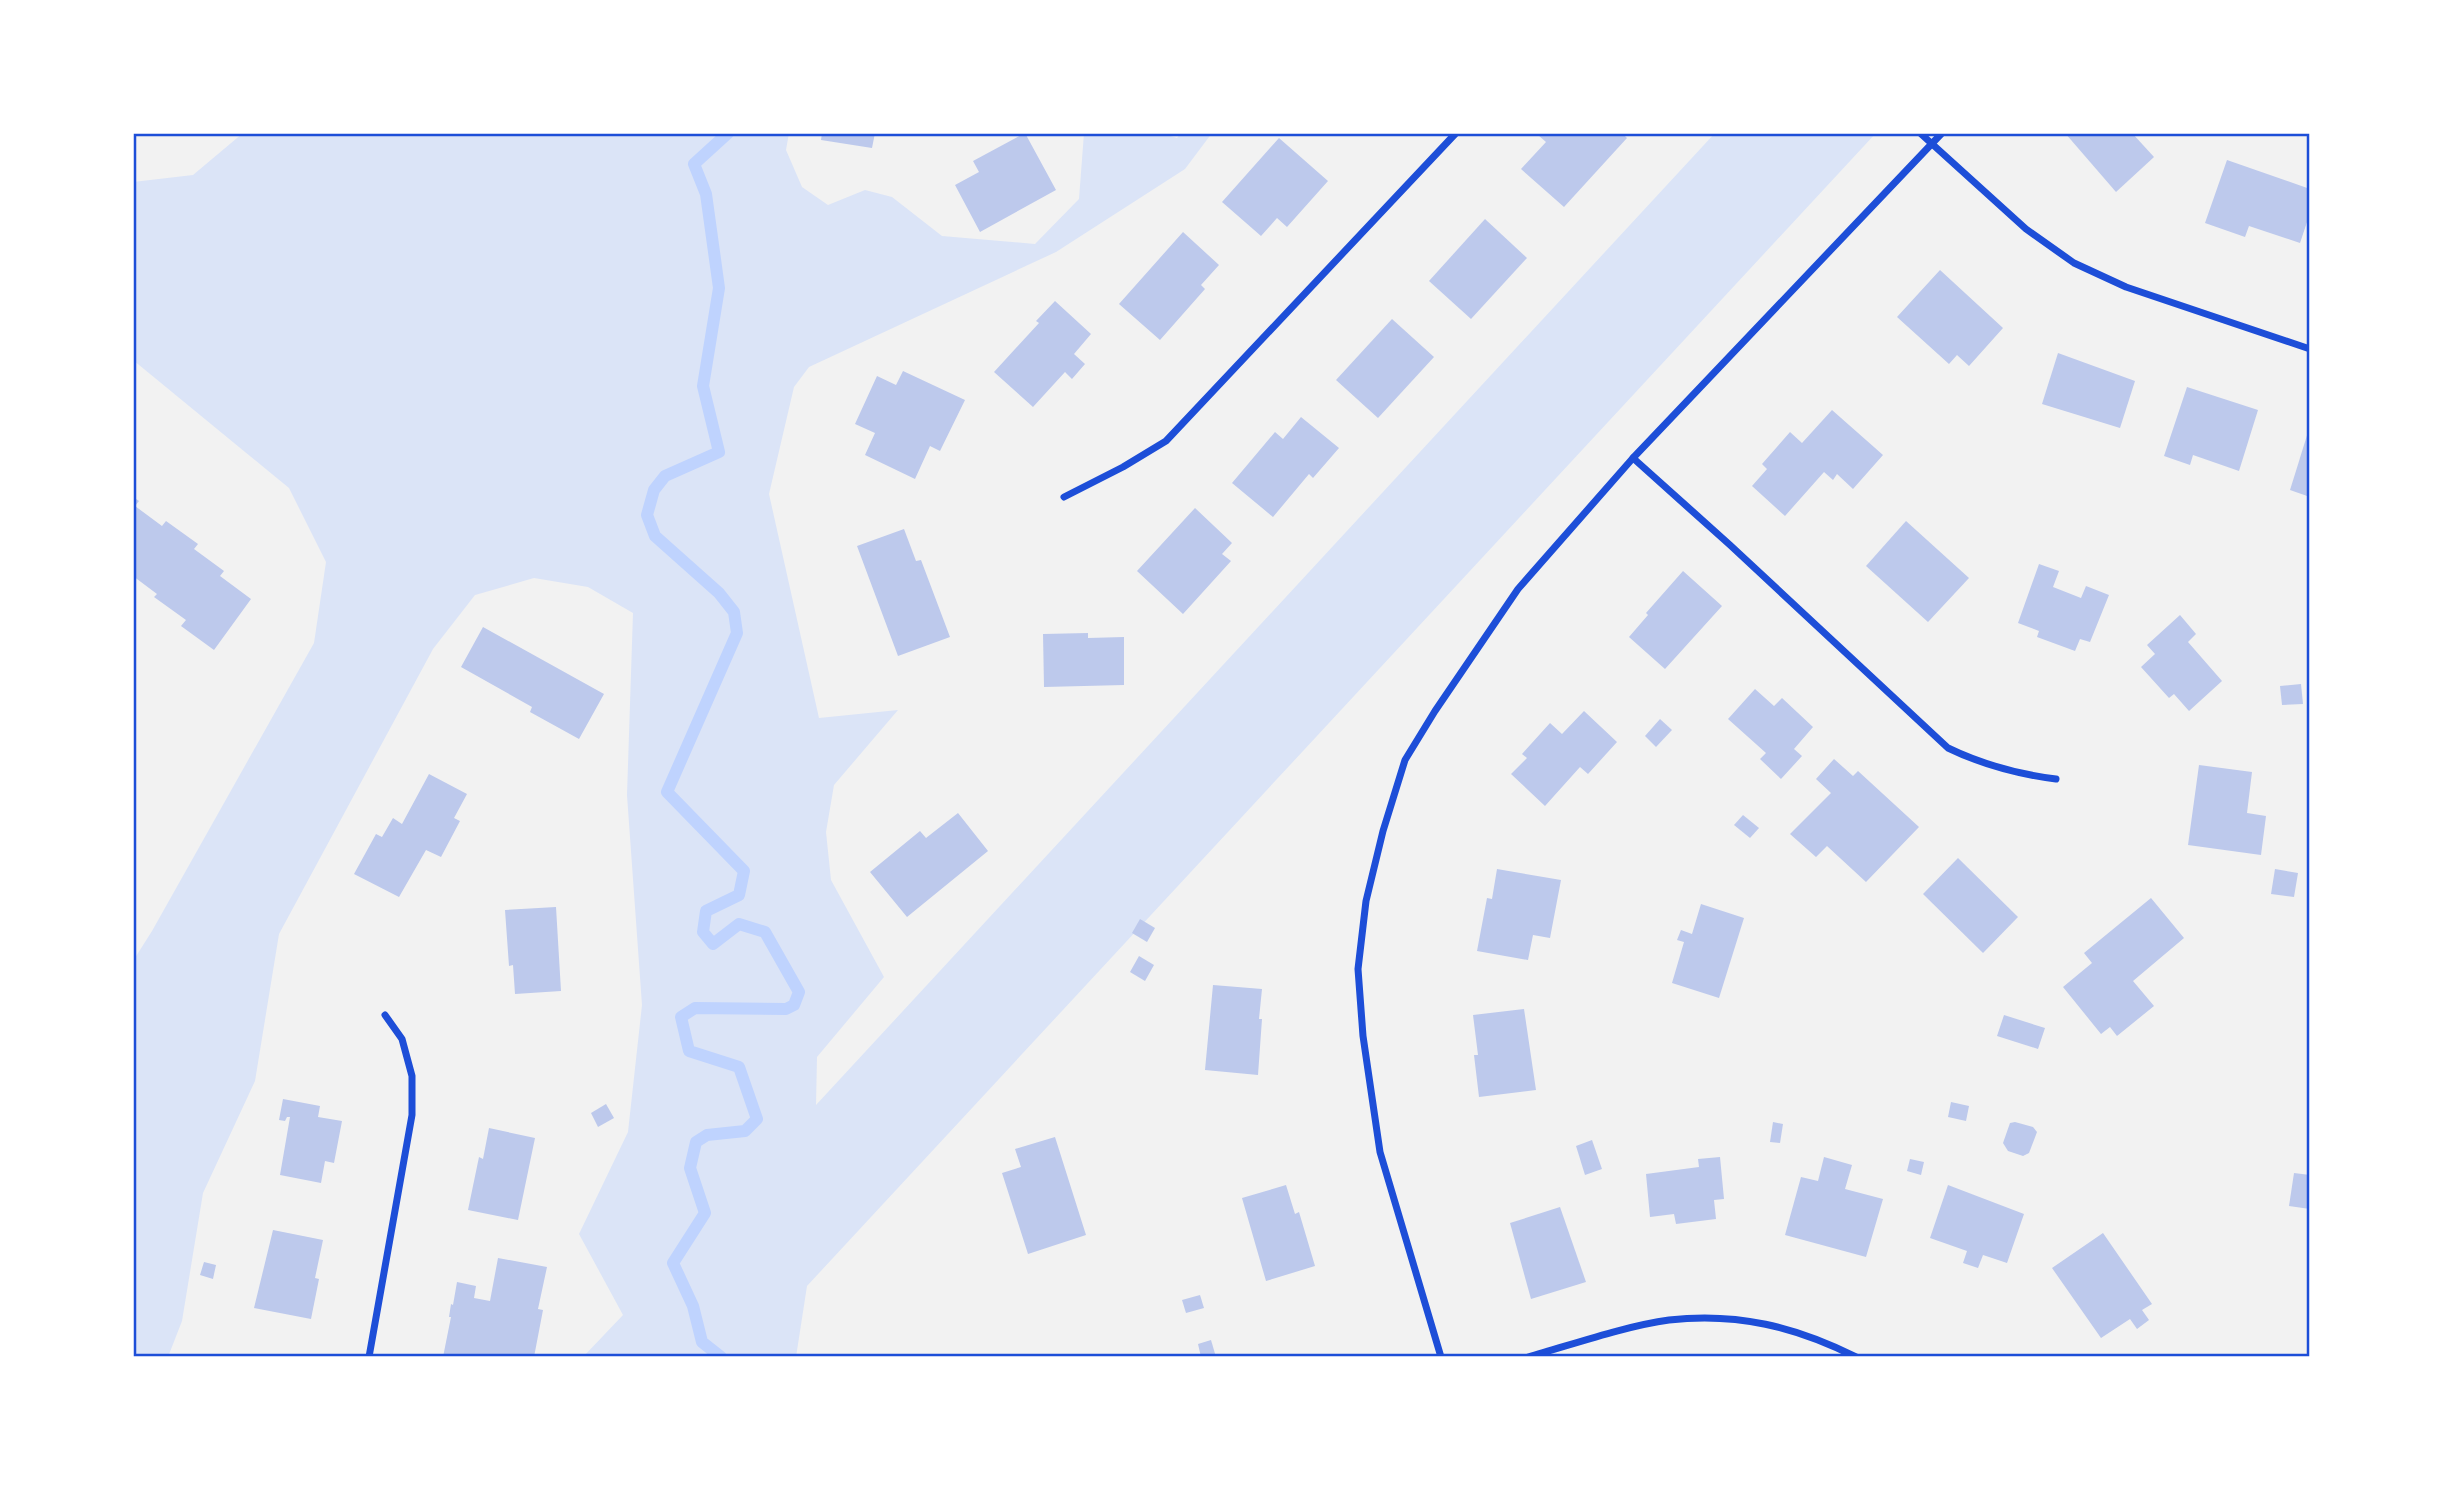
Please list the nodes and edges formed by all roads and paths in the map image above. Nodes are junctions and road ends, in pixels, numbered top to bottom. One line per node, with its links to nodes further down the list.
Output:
1 (1456, 133): 7 (street)
2 (1920, 133): 4 (street)
3 (1942, 133): 4 (street)
4 (1932, 144): 5 (street); 6 (street)
5 (2310, 349)
6 (1633, 458): 8 (street); 11 (street)
7 (1063, 497)
8 (2056, 779)
9 (385, 1015): 10 (street)
10 (369, 1357)
11 (1441, 1357)
12 (1528, 1357): 13 (street)
13 (1856, 1357)

